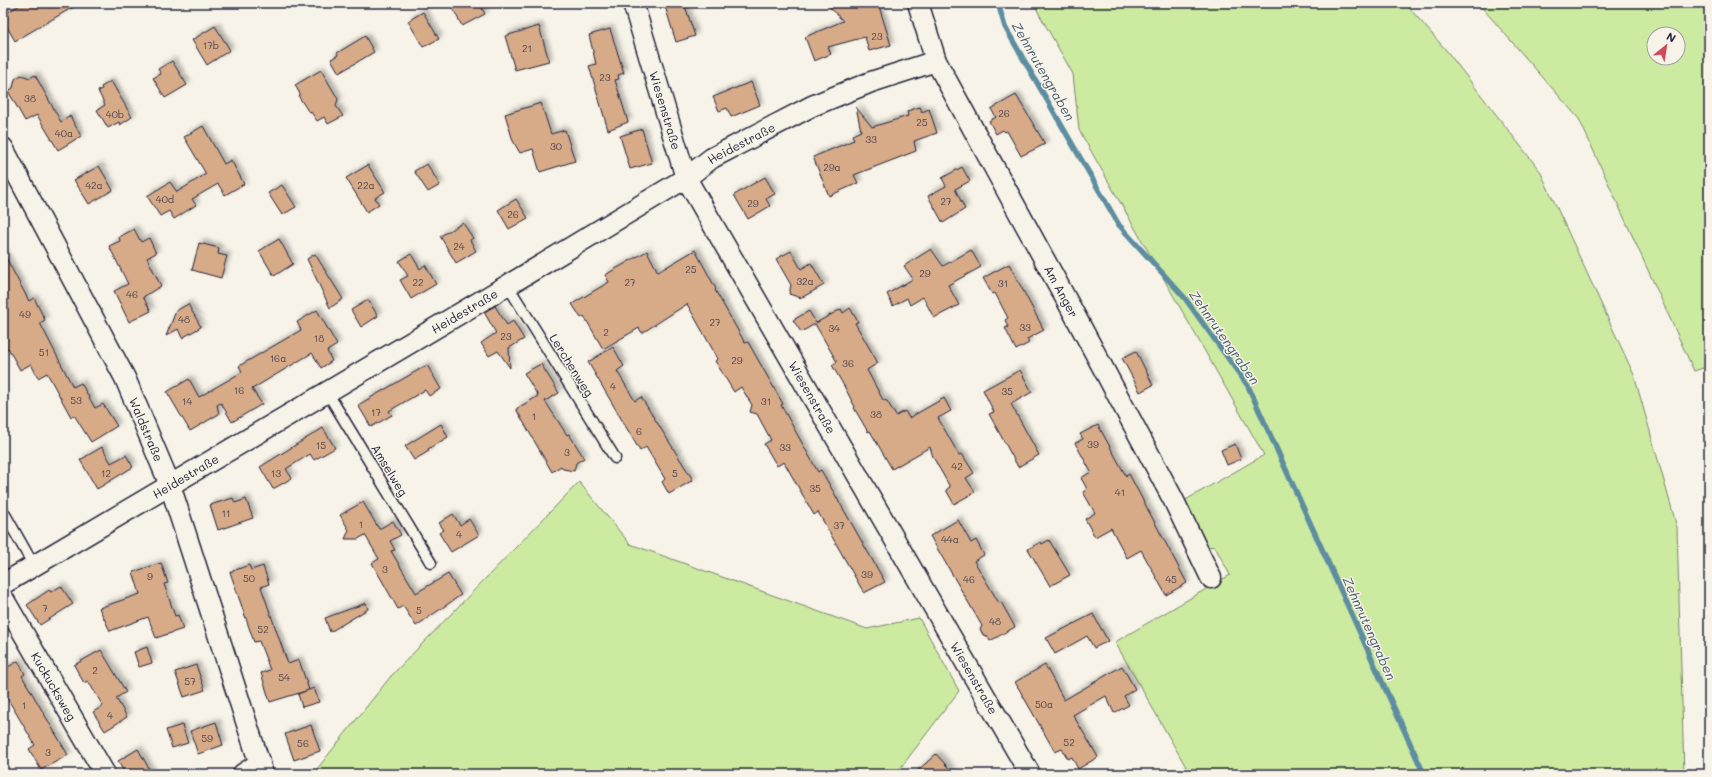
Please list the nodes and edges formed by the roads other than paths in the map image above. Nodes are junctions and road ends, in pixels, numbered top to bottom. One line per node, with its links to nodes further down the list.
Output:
1 (633, 3): 5 (street, Wiesenstraße)
2 (918, 3): 3 (street, Am Anger)
3 (936, 61): 5 (street, Heidestraße); 13 (street, Am Anger)
4 (3, 148): 9 (street, Waldstraße)
5 (686, 178): 6 (street, Heidestraße); 19 (street, Wiesenstraße)
6 (508, 286): 7 (street, Heidestraße); 8 (lane, Lerchenweg)
7 (327, 392): 9 (street, Heidestraße); 11 (lane, Amselweg)
8 (615, 458)
9 (170, 485): 12 (street, Heidestraße); 16 (street, Waldstraße)
10 (3, 511): 12 (lane)
11 (430, 563)
12 (34, 566): 14 (street, Heidestraße)
13 (1212, 578)
14 (3, 584)
15 (3, 598): 17 (street, Kuckucksweg)
16 (262, 769): 18 (street)
17 (105, 774)
18 (243, 774)
19 (1030, 774)

